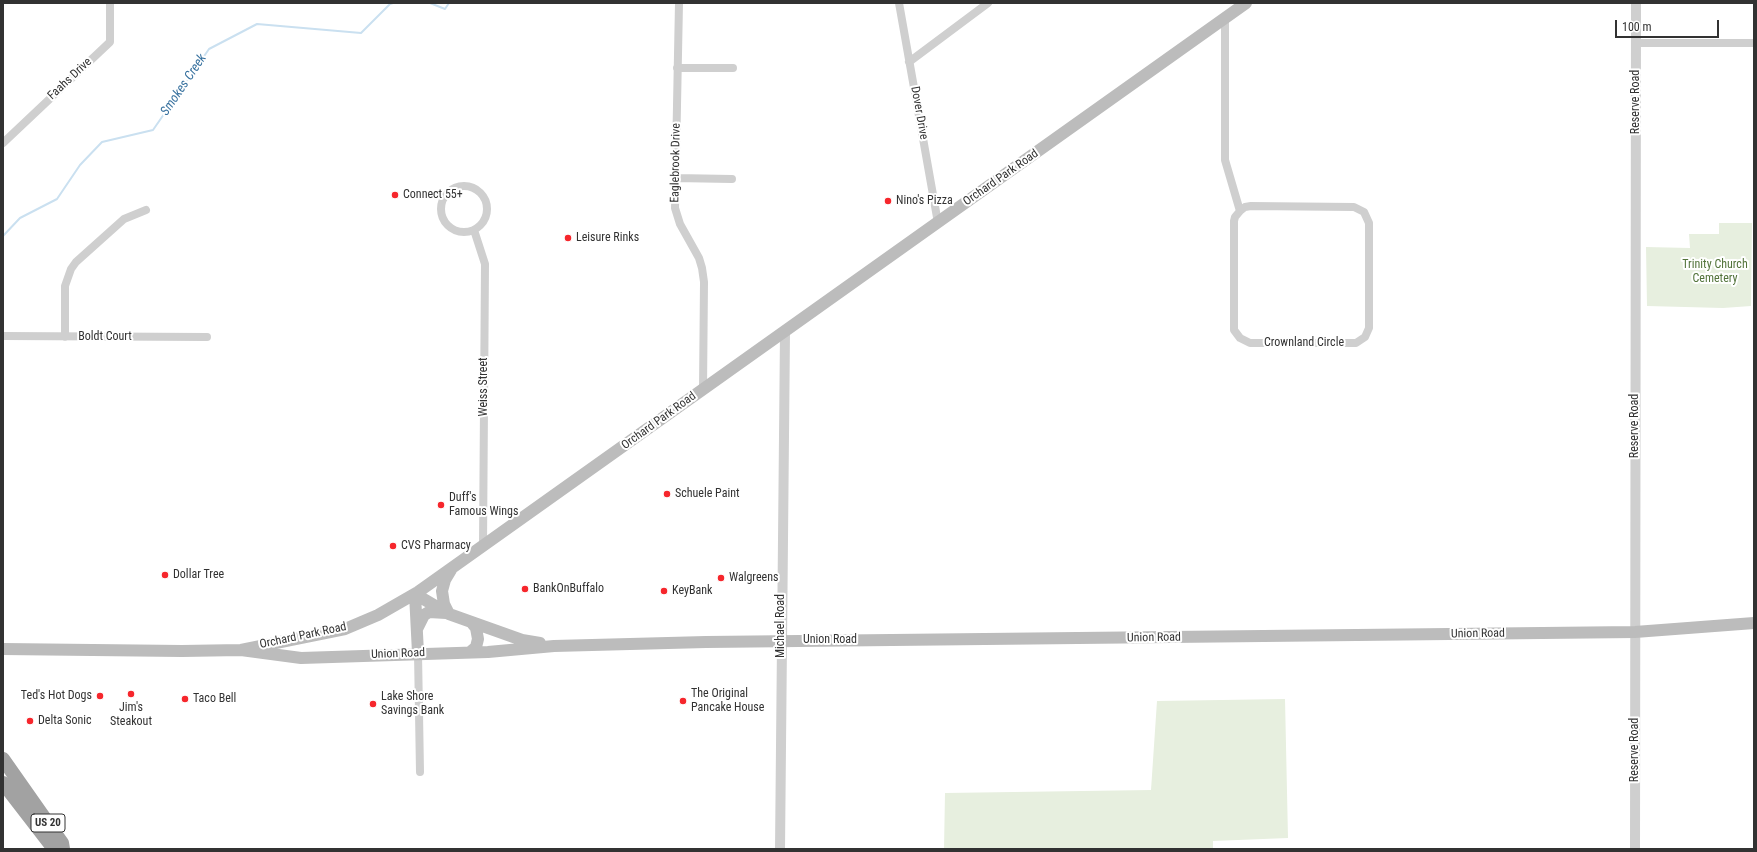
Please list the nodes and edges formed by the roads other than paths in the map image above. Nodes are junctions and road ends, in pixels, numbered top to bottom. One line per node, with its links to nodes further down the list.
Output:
1 (110, 3): 13 (street, Faahs Drive)
2 (679, 3): 11 (street, Eaglebrook Drive)
3 (899, 3): 10 (street, Dover Drive)
4 (988, 3): 10 (street)
5 (1246, 3): 7 (main road, Orchard Park Road)
6 (1636, 3): 8 (street, Reserve Road)
7 (1225, 18): 17 (street); 18 (main road, Orchard Park Road)
8 (1636, 43): 9 (street); 31 (street, Reserve Road)
9 (1754, 43)
10 (909, 62): 18 (street, Dover Drive)
11 (677, 68): 12 (street); 14 (street, Eaglebrook Drive)
12 (733, 68)
13 (3, 143)
14 (675, 178): 15 (street); 24 (street, Eaglebrook Drive)
15 (732, 179)
16 (146, 210): 22 (street)
17 (1240, 211): 17 (street, Crownland Circle)
18 (938, 223): 20 (main road, Orchard Park Road)
19 (474, 230): 19 (street); 25 (street, Weiss Street)
20 (785, 332): 24 (main road, Orchard Park Road); 33 (street, Michael Road)
21 (3, 336): 22 (street, Boldt Court)
22 (65, 336): 23 (street, Boldt Court)
23 (207, 337)
24 (703, 389): 25 (main road, Orchard Park Road)
25 (483, 546): 26 (main road, Orchard Park Road)
26 (452, 568): 27 (main road, Orchard Park Road); 28 (main road)
27 (416, 594): 28 (main road, Union Road); 32 (main road); 36 (main road, Orchard Park Road)
28 (449, 614): 29 (main road, Union Road); 32 (main road)
29 (471, 622): 34 (main road, Union Road); 37 (main road)
30 (1754, 623): 31 (main road, Union Road)
31 (1635, 632): 33 (main road, Union Road); 45 (street, Reserve Road)
32 (416, 633): 38 (main road)
33 (781, 640): 34 (main road, Union Road); 44 (street, Michael Road)
34 (554, 646): 37 (main road, Union Road)
35 (3, 649): 36 (main road, Orchard Park Road)
36 (241, 650): 38 (main road, Union Road)
37 (470, 652): 38 (main road, Union Road)
38 (418, 653): 40 (street)
39 (3, 759): 43 (highway, US 20)
40 (420, 772)
41 (3, 783): 42 (highway)
42 (54, 849)
43 (63, 849)
44 (780, 849)
45 (1635, 849)

